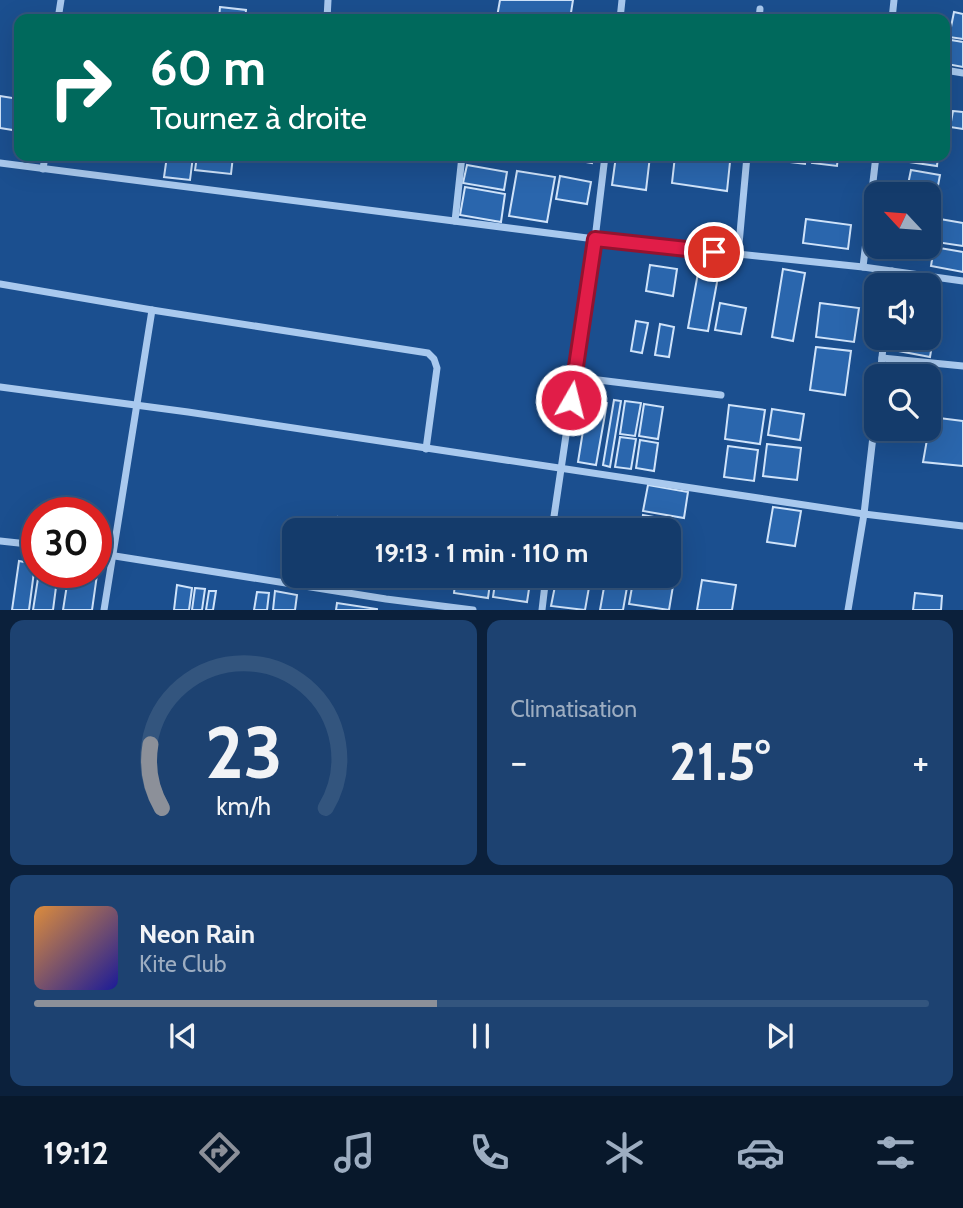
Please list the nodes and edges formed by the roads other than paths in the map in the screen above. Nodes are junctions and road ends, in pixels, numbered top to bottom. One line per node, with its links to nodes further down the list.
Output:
1 (760, 9): 2 (street)
2 (760, 14)
3 (44, 161): 9 (street)
4 (461, 161): 10 (street)
5 (604, 161): 11 (street)
6 (747, 161): 12 (street)
7 (875, 161): 13 (street)
8 (0, 163): 9 (street)
9 (43, 169): 10 (street)
10 (455, 222): 11 (street)
11 (595, 239): 12 (street); 22 (street)
12 (738, 254): 13 (street)
13 (863, 267): 14 (street)
14 (892, 271): 15 (street)
15 (963, 281)
16 (0, 284): 17 (street)
17 (152, 310): 25 (street); 27 (street)
18 (883, 350): 19 (street)
19 (882, 358): 20 (street); 21 (street)
20 (881, 364)
21 (963, 366)
22 (574, 377): 24 (street); 28 (street)
23 (0, 387): 25 (street)
24 (720, 395)
25 (137, 406): 27 (street); 34 (street)
26 (872, 441): 29 (street)
27 (426, 449): 28 (street)
28 (561, 470): 29 (street); 30 (street)
29 (864, 514): 31 (street); 42 (street)
30 (554, 518)
31 (963, 526)
32 (0, 541): 33 (street)
33 (21, 543)
34 (112, 555): 37 (street)
35 (107, 588): 38 (street)
36 (545, 588): 41 (street)
37 (386, 599): 39 (street); 40 (street)
38 (104, 610)
39 (384, 610)
40 (472, 610)
41 (542, 610)
42 (848, 610)

